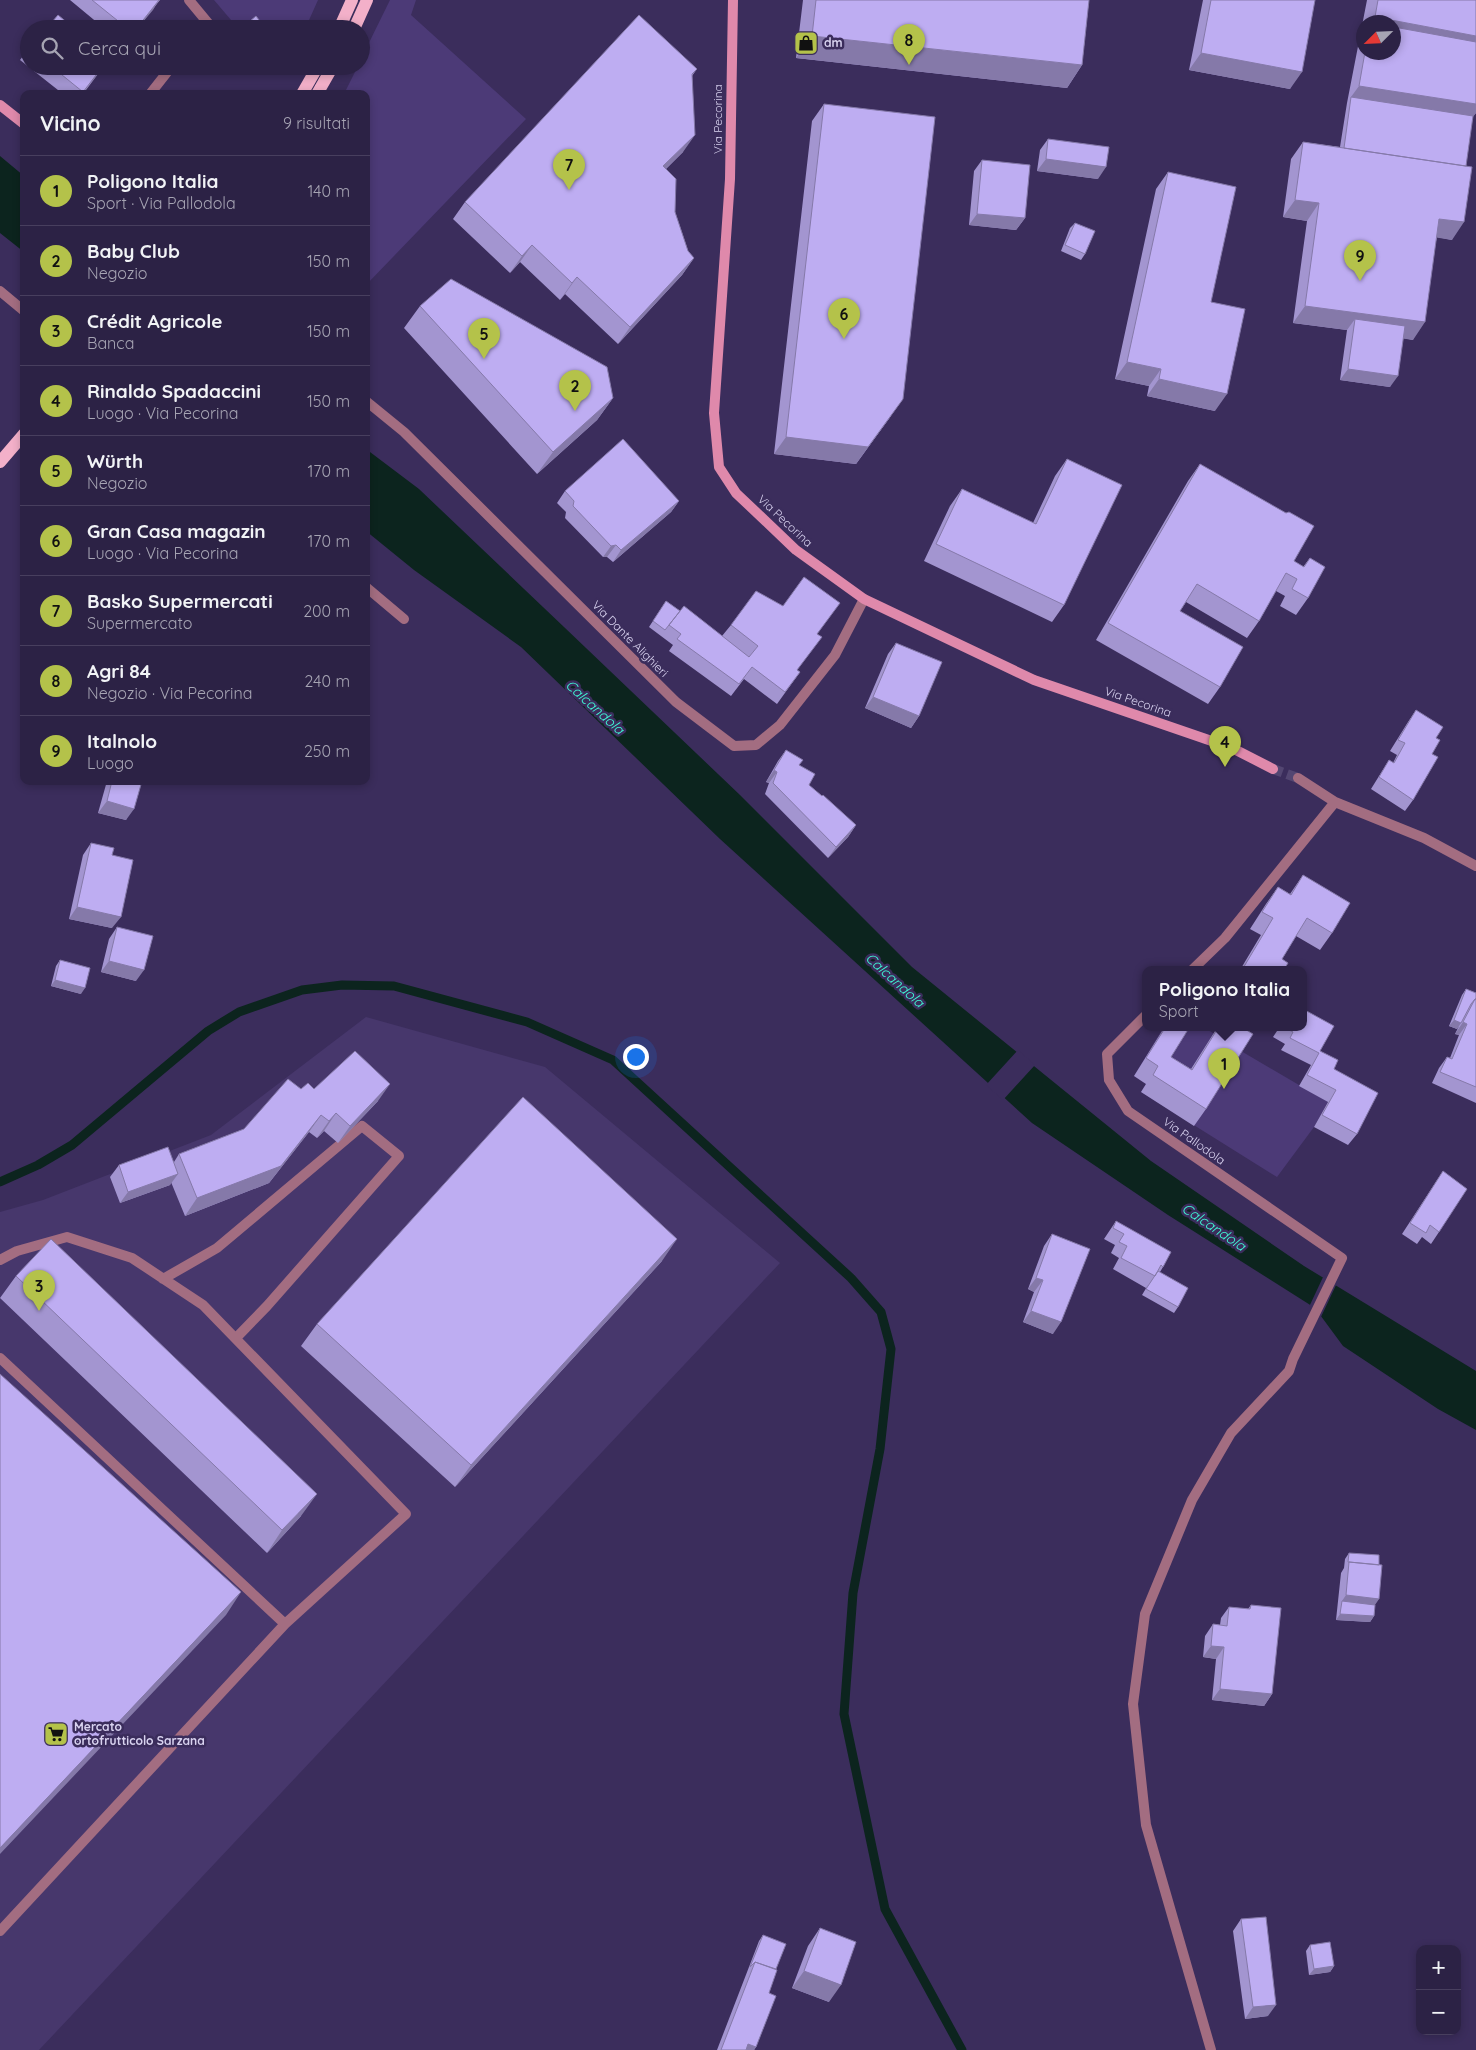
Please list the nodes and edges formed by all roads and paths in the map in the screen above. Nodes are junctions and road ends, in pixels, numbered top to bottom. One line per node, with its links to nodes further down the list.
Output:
1 (189, 0): 5 (street)
2 (352, 0): 6 (main road)
3 (368, 0): 7 (main road)
4 (733, 0): 22 (street, Via Pecorina)
5 (206, 20)
6 (343, 20)
7 (358, 20)
8 (165, 75): 11 (street)
9 (313, 75): 12 (main road)
10 (328, 75): 13 (main road)
11 (153, 90)
12 (304, 90)
13 (320, 90)
14 (0, 105): 15 (street)
15 (20, 121)
16 (0, 291): 17 (street)
17 (20, 308)
18 (370, 404): 22 (street, Via Dante Alighieri)
19 (20, 439): 20 (main road)
20 (0, 462)
21 (370, 590): 23 (street)
22 (864, 599): 24 (street, Via Pecorina)
23 (404, 619)
24 (1273, 769)
25 (1298, 778): 26 (street)
26 (1335, 802): 27 (street); 28 (street)
27 (1476, 866)
28 (1196, 966)
29 (1142, 1019): 36 (street, Via Pallodola)
30 (0, 1260): 31 (street)
31 (163, 1279): 32 (street); 32 (street)
32 (236, 1338): 34 (street)
33 (0, 1358): 34 (street)
34 (285, 1624): 35 (street)
35 (0, 1932)
36 (1212, 2050)

